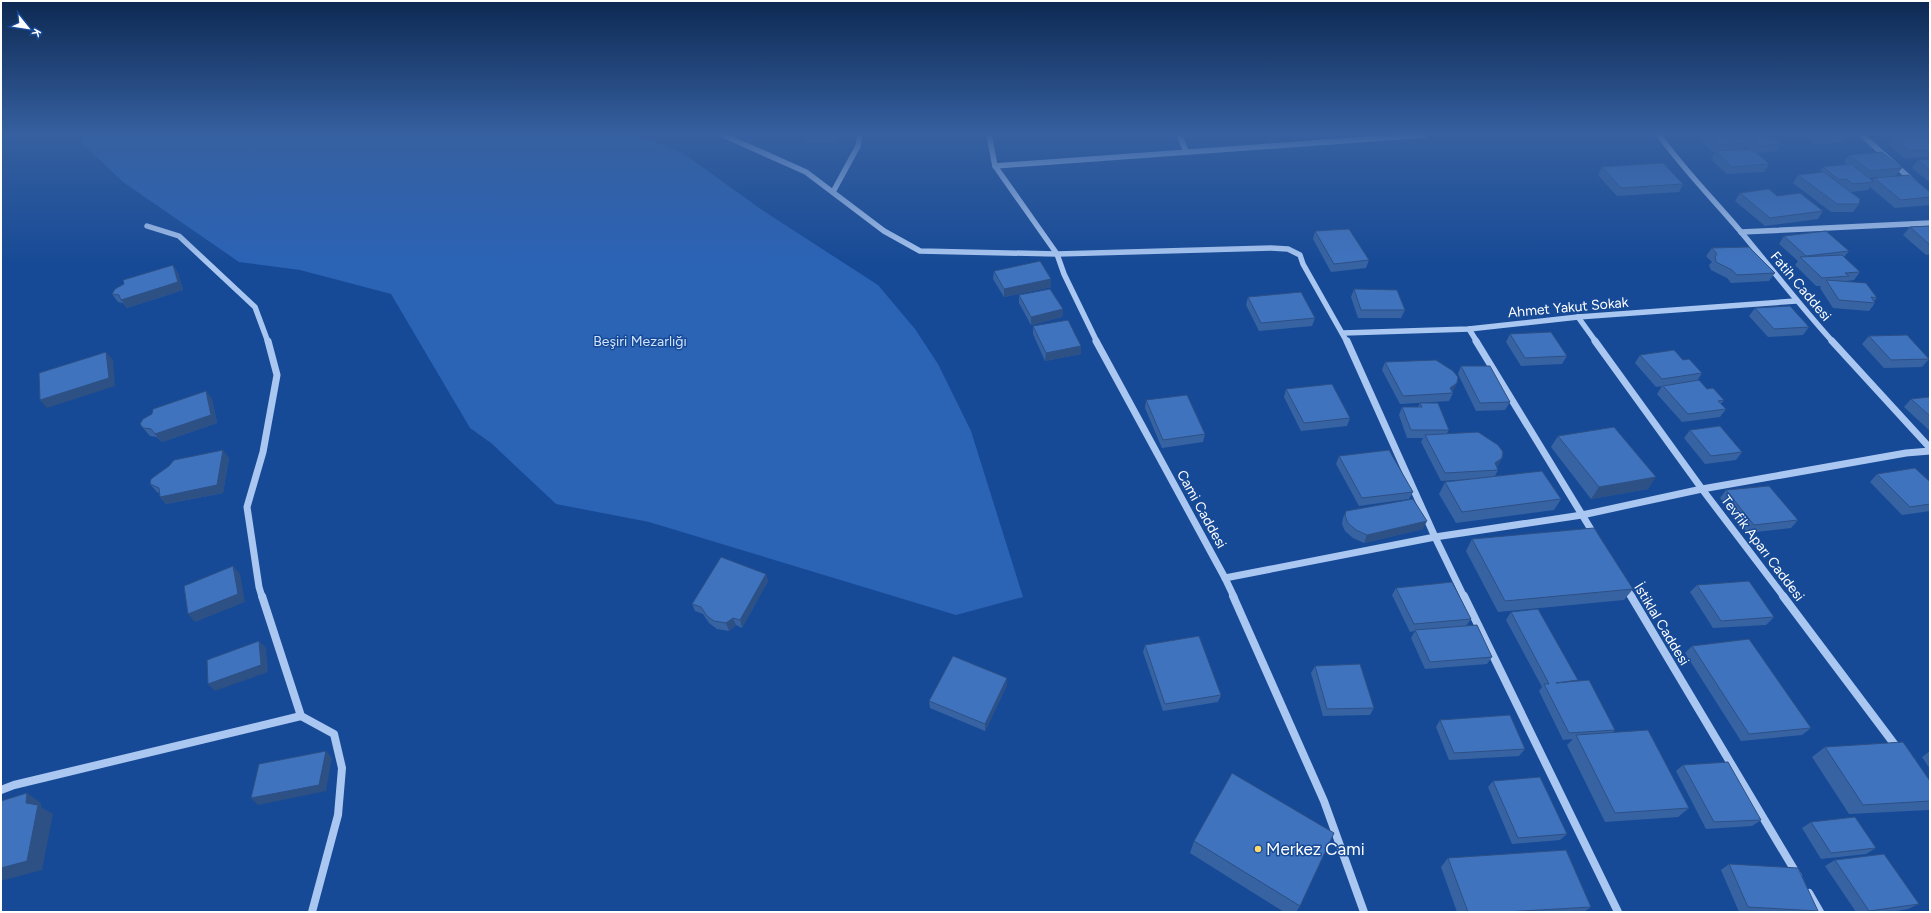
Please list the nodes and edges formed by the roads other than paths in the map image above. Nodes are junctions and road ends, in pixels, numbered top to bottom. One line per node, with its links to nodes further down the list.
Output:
1 (814, 178): 7 (street)
2 (841, 178): 7 (street)
3 (1003, 178): 11 (street, Cami Caddesi)
4 (1693, 178): 10 (street, Fatih Caddesi)
5 (1910, 178): 6 (street)
6 (1919, 186)
7 (833, 192): 11 (street)
8 (1930, 223): 10 (street)
9 (147, 226): 23 (street)
10 (1741, 232): 12 (street, Fatih Caddesi)
11 (1057, 254): 15 (street); 22 (street, Cami Caddesi)
12 (1796, 301): 13 (street, Ahmet Yakut Sokak); 16 (street, Fatih Caddesi)
13 (1578, 317): 14 (street, Ahmet Yakut Sokak); 17 (street, Tevfik Aparı Caddesi)
14 (1469, 329): 15 (street, Ahmet Yakut Sokak); 18 (street)
15 (1343, 333): 19 (street)
16 (1930, 450): 17 (street)
17 (1702, 489): 18 (street); 24 (street, Tevfik Aparı Caddesi)
18 (1582, 515): 19 (street); 20 (street)
19 (1435, 537): 22 (street); 28 (street)
20 (1598, 542)
21 (1619, 577): 29 (street, İstiklal Caddesi)
22 (1224, 578): 27 (street, Cami Caddesi)
23 (301, 716): 25 (street); 26 (street)
24 (1901, 754)
25 (1, 790)
26 (312, 912)
27 (1364, 912)
28 (1618, 912)
29 (1820, 912)

